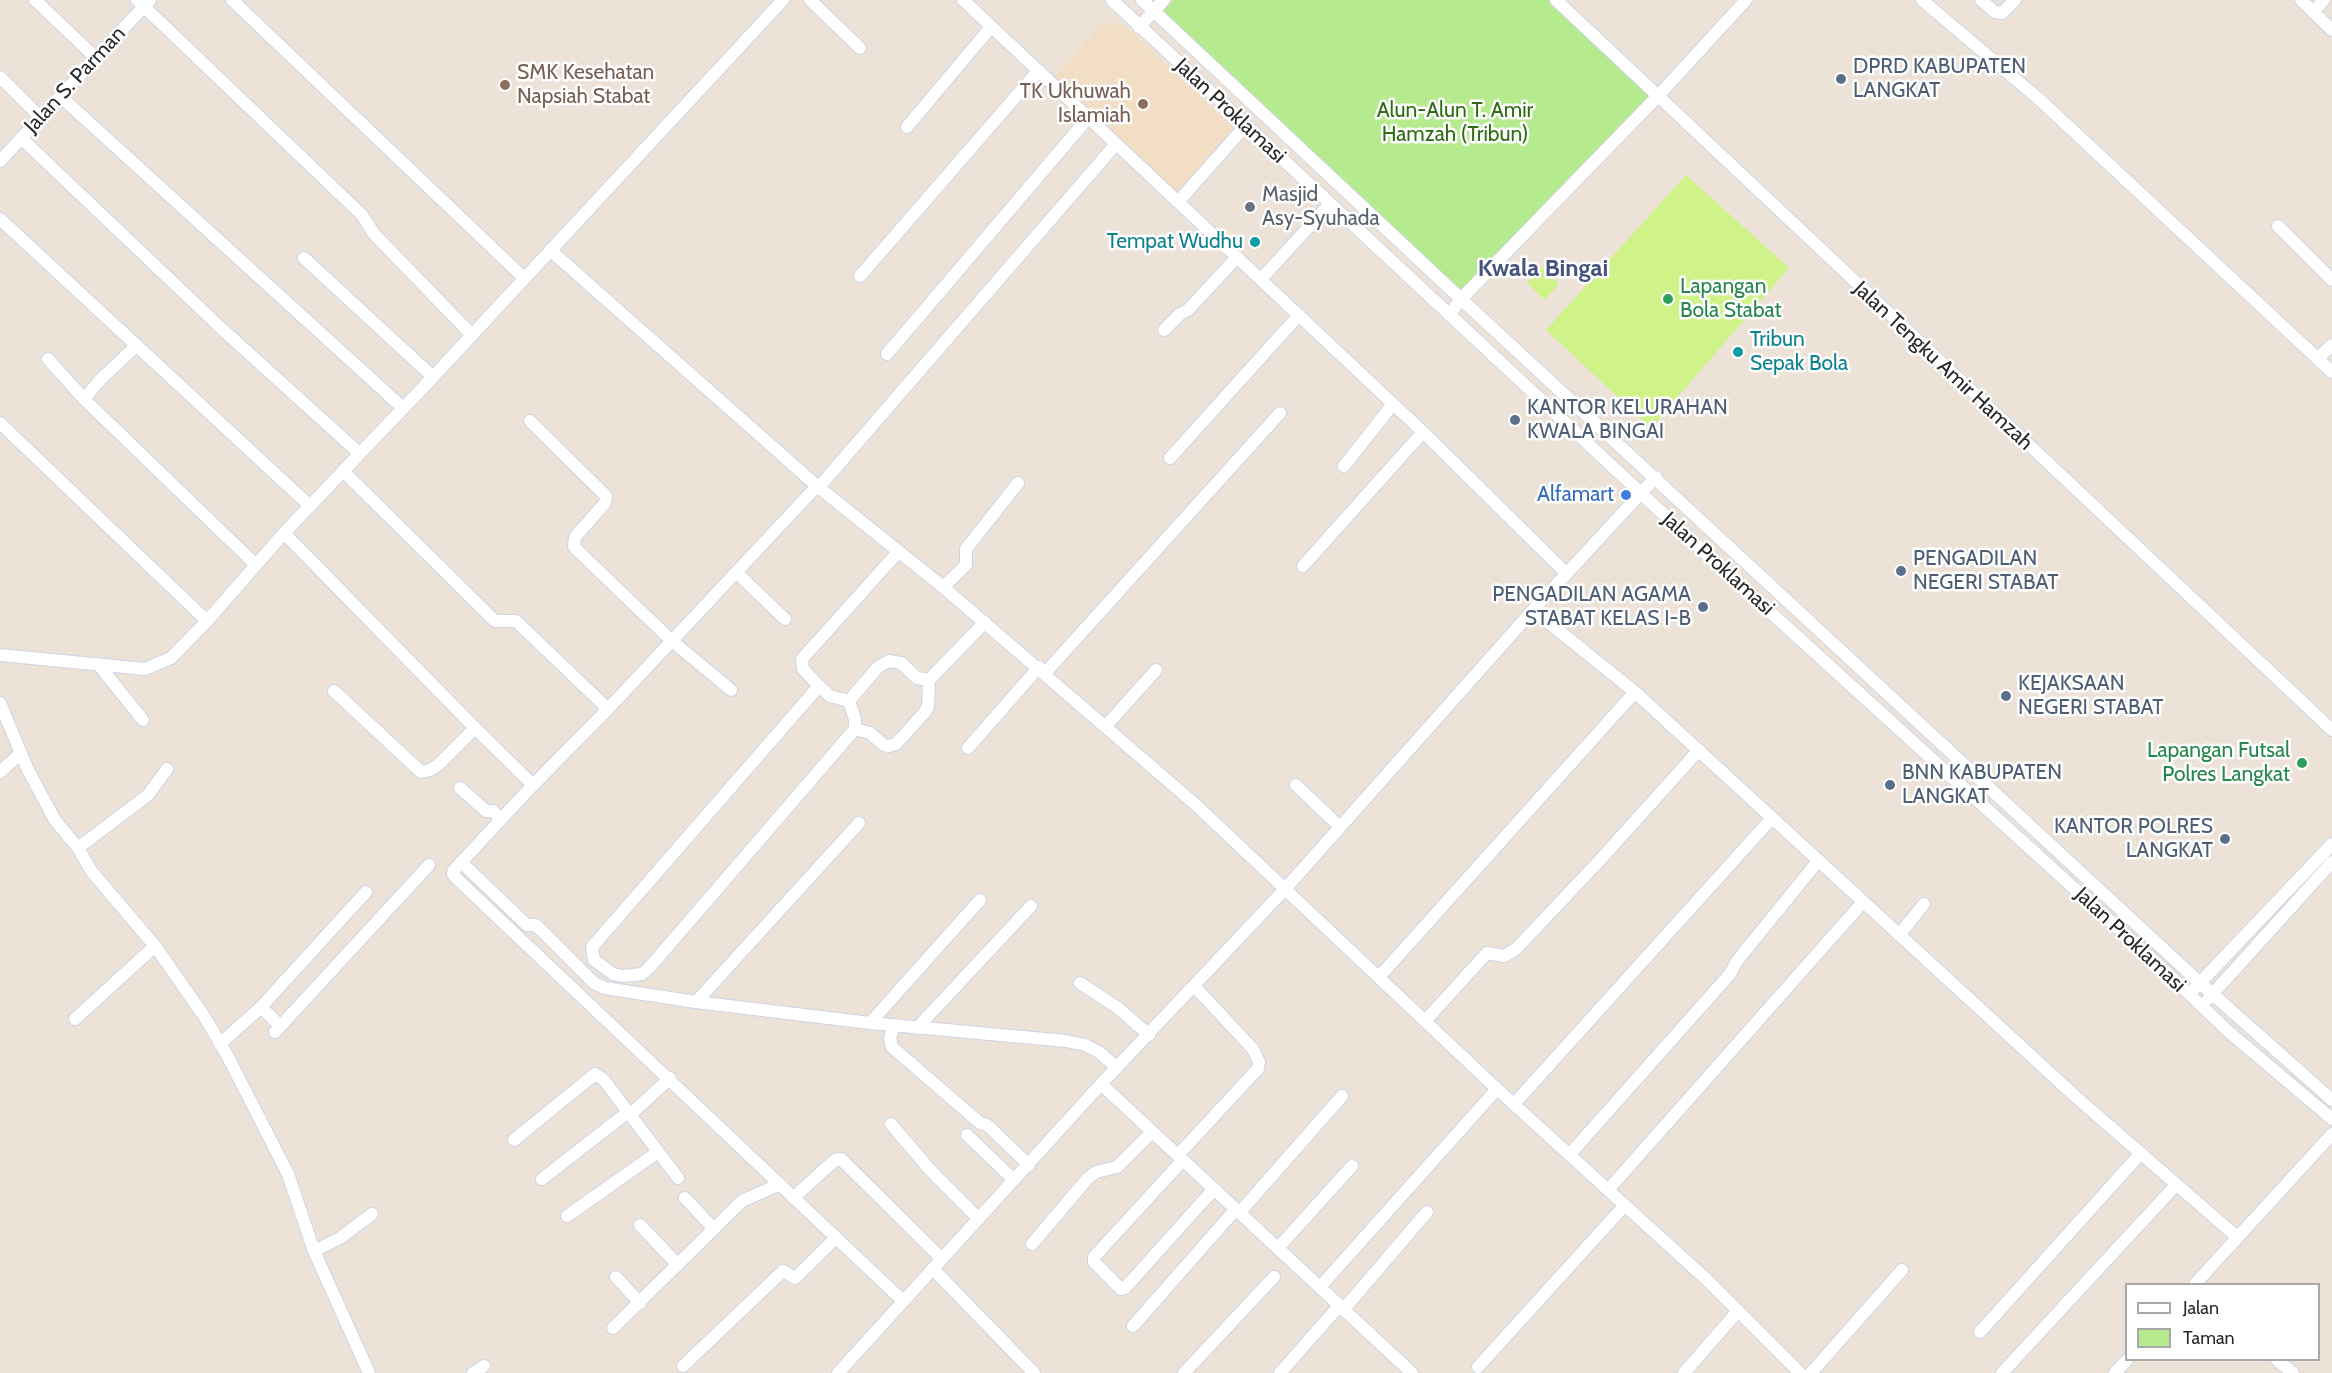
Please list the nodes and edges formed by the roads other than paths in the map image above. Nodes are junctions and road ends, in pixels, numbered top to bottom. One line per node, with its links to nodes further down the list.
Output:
1 (34, 0): 23 (street)
2 (232, 0): 43 (street)
3 (783, 0): 39 (street)
4 (810, 0): 22 (street)
5 (963, 0): 19 (street)
6 (1112, 0): 20 (street, Jalan Proklamasi)
7 (1142, 0): 17 (street, Jalan Proklamasi)
8 (1164, 0): 17 (street)
9 (1556, 0): 27 (street, Jalan Tengku Amir Hamzah)
10 (1746, 0): 27 (street)
11 (1922, 0): 54 (street)
12 (1981, 0): 13 (street)
13 (2015, 0)
14 (2301, 0): 18 (street)
15 (2324, 0): 18 (street)
16 (143, 2): 23 (street, Jalan S. Parman); 50 (street)
17 (1153, 11): 20 (street); 46 (street, Jalan Proklamasi)
18 (2313, 12): 21 (street)
19 (991, 27): 24 (street); 31 (street)
20 (1139, 27): 30 (street, Jalan Proklamasi)
21 (2332, 30)
22 (860, 48)
23 (95, 57): 26 (street, Jalan S. Parman)
24 (1038, 72): 29 (street); 42 (street)
25 (0, 77): 28 (street)
26 (60, 96): 28 (street, Jalan S. Parman); 60 (street)
27 (1658, 96): 46 (street); 102 (street, Jalan Tengku Amir Hamzah)
28 (40, 117): 32 (street, Jalan S. Parman)
29 (1088, 118): 33 (street); 53 (street)
30 (1246, 125): 35 (street); 36 (street, Jalan Proklamasi)
31 (907, 127)
32 (21, 138): 34 (street, Jalan S. Parman); 65 (street)
33 (1116, 144): 35 (street); 71 (street)
34 (0, 161)
35 (1178, 202): 40 (street)
36 (1330, 204): 44 (street); 48 (street, Jalan Proklamasi)
37 (0, 219): 51 (street)
38 (2278, 226): 45 (street)
39 (550, 250): 43 (street); 71 (street)
40 (1236, 257): 44 (street); 49 (street)
41 (304, 258): 57 (street)
42 (860, 276)
43 (524, 278): 50 (street)
44 (1261, 279): 47 (street)
45 (2332, 280)
46 (1461, 299): 48 (street); 69 (street, Jalan Proklamasi)
47 (1299, 315): 59 (street); 66 (street)
48 (1449, 315): 72 (street, Jalan Proklamasi)
49 (1164, 330)
50 (472, 335): 57 (street)
51 (137, 345): 58 (street); 73 (street)
52 (2332, 345): 54 (street)
53 (887, 354)
54 (2318, 358): 56 (street)
55 (48, 359): 58 (street)
56 (2332, 372)
57 (433, 376): 60 (street)
58 (84, 399): 76 (street)
59 (1393, 404): 64 (street); 67 (street)
60 (403, 408): 65 (street)
61 (1280, 413): 88 (street)
62 (530, 421): 85 (street)
63 (0, 423): 83 (street)
64 (1423, 432): 77 (street); 79 (street)
65 (359, 453): 68 (street)
66 (1170, 458)
67 (1344, 466)
68 (343, 471): 73 (street); 97 (street)
69 (1656, 477): 72 (street); 103 (street, Jalan Proklamasi)
70 (1018, 483): 80 (street)
71 (818, 487): 75 (street); 78 (street)
72 (1642, 494): 79 (street); 104 (street, Jalan Proklamasi)
73 (310, 506): 74 (street)
74 (284, 533): 76 (street); 100 (street)
75 (899, 551): 80 (street); 91 (street)
76 (255, 564): 83 (street)
77 (1303, 566)
78 (737, 573): 82 (street); 85 (street)
79 (1567, 574): 81 (street)
80 (943, 587): 84 (street)
81 (1533, 610): 94 (street); 116 (street)
82 (784, 619)
83 (207, 621): 87 (street)
84 (985, 622): 88 (street); 90 (street)
85 (672, 641): 92 (street); 97 (street)
86 (0, 655): 87 (street)
87 (98, 664): 98 (street)
88 (1042, 670): 99 (street); 105 (street)
89 (1156, 670): 99 (street)
90 (929, 680): 95 (street); 101 (street)
91 (819, 686): 95 (street); 101 (street)
92 (731, 690)
93 (334, 691): 100 (street)
94 (1635, 692): 106 (street); 131 (street)
95 (849, 701): 101 (street)
96 (0, 703): 107 (street)
97 (608, 709): 110 (street)
98 (143, 720)
99 (1105, 727): 123 (street)
100 (475, 728): 110 (street)
101 (855, 729)
102 (2332, 730)
103 (1929, 732): 104 (street); 132 (street, Jalan Proklamasi)
104 (1918, 746): 135 (street, Jalan Proklamasi)
105 (968, 748)
106 (1698, 750): 113 (street); 141 (street)
107 (21, 753): 109 (street); 118 (street)
108 (167, 769): 118 (street)
109 (0, 772)
110 (533, 785): 114 (street)
111 (1296, 785): 116 (street)
112 (460, 788): 114 (street)
113 (1772, 818): 119 (street); 153 (street)
114 (501, 820): 122 (street)
115 (860, 823): 137 (street)
116 (1340, 827): 123 (street)
117 (2332, 844): 132 (street)
118 (78, 848): 130 (street)
119 (1818, 861): 126 (street); 163 (street)
120 (2332, 862): 136 (street)
121 (429, 865): 139 (street)
122 (458, 865): 137 (street); 148 (street)
123 (1285, 888): 131 (street); 134 (street)
124 (366, 892): 139 (street)
125 (980, 900): 142 (street)
126 (1863, 902): 129 (street); 173 (street)
127 (1924, 904): 129 (street)
128 (1031, 906): 143 (street)
129 (1899, 935): 162 (street)
130 (155, 946): 140 (street); 146 (street)
131 (1379, 977): 141 (street)
132 (2199, 982): 135 (street); 136 (street, Jalan Proklamasi)
133 (1080, 983): 145 (street)
134 (1194, 986): 145 (street); 164 (street)
135 (2190, 994): 138 (street, Jalan Proklamasi)
136 (2212, 994): 138 (street); 152 (street, Jalan Proklamasi)
137 (696, 1002): 142 (street)
138 (2202, 1006): 155 (street, Jalan Proklamasi)
139 (261, 1007): 146 (street)
140 (75, 1019)
141 (1425, 1021): 150 (street)
142 (870, 1023): 144 (street)
143 (917, 1028): 144 (street); 147 (street)
144 (892, 1031): 165 (street)
145 (1149, 1035): 147 (street)
146 (220, 1044): 188 (street)
147 (1117, 1068): 149 (street)
148 (670, 1078): 154 (street); 170 (street)
149 (1101, 1084): 157 (street); 165 (street)
150 (1497, 1089): 153 (street); 195 (street)
151 (1342, 1096): 177 (street)
152 (2332, 1100)
153 (1514, 1104): 163 (street)
154 (629, 1114): 160 (street); 161 (street); 168 (street)
155 (2332, 1119)
156 (891, 1124): 181 (street)
157 (1152, 1132): 164 (street); 187 (street)
158 (2332, 1134): 184 (street)
159 (967, 1135): 169 (street)
160 (514, 1140)
161 (658, 1152): 167 (street); 180 (street)
162 (2141, 1153): 171 (street); 203 (street)
163 (1570, 1154): 173 (street)
164 (1180, 1158): 172 (street); 172 (street)
165 (1029, 1165): 169 (street)
166 (1352, 1166): 186 (street)
167 (678, 1178)
168 (542, 1179)
169 (1014, 1180): 181 (street)
170 (780, 1184): 175 (street); 183 (street)
171 (2176, 1185): 184 (street); 217 (street)
172 (1214, 1189): 177 (street)
173 (1608, 1190): 176 (street)
174 (685, 1198): 183 (street)
175 (793, 1198): 185 (street); 189 (street)
176 (1625, 1205): 200 (street); 207 (street)
177 (1242, 1208): 186 (street); 201 (street)
178 (1427, 1212): 199 (street)
179 (372, 1214): 188 (street)
180 (567, 1216)
181 (979, 1219): 189 (street)
182 (640, 1225): 190 (street)
183 (714, 1229): 190 (street)
184 (2237, 1237): 196 (street)
185 (836, 1238): 197 (street); 206 (street)
186 (1282, 1243): 195 (street)
187 (1032, 1244)
188 (314, 1251): 208 (street)
189 (942, 1259): 191 (street)
190 (678, 1265): 198 (street)
191 (933, 1269): 197 (street); 210 (street)
192 (1902, 1269): 216 (street)
193 (1274, 1276): 211 (street)
194 (616, 1277): 198 (street)
195 (1325, 1281): 199 (street)
196 (2196, 1283)
197 (903, 1301): 209 (street)
198 (640, 1302): 202 (street)
199 (1347, 1304): 212 (street); 213 (street)
200 (1738, 1311): 214 (street); 215 (street)
201 (1133, 1326)
202 (614, 1328)
203 (1980, 1332)
204 (2125, 1361): 218 (street)
205 (2279, 1361): 219 (street)
206 (683, 1366)
207 (1478, 1367)
208 (369, 1373)
209 (838, 1373)
210 (1034, 1373)
211 (1184, 1373)
212 (1280, 1373)
213 (1411, 1373)
214 (1684, 1373)
215 (1800, 1373)
216 (1811, 1373)
217 (2002, 1373)
218 (2115, 1373)
219 (2293, 1373)

